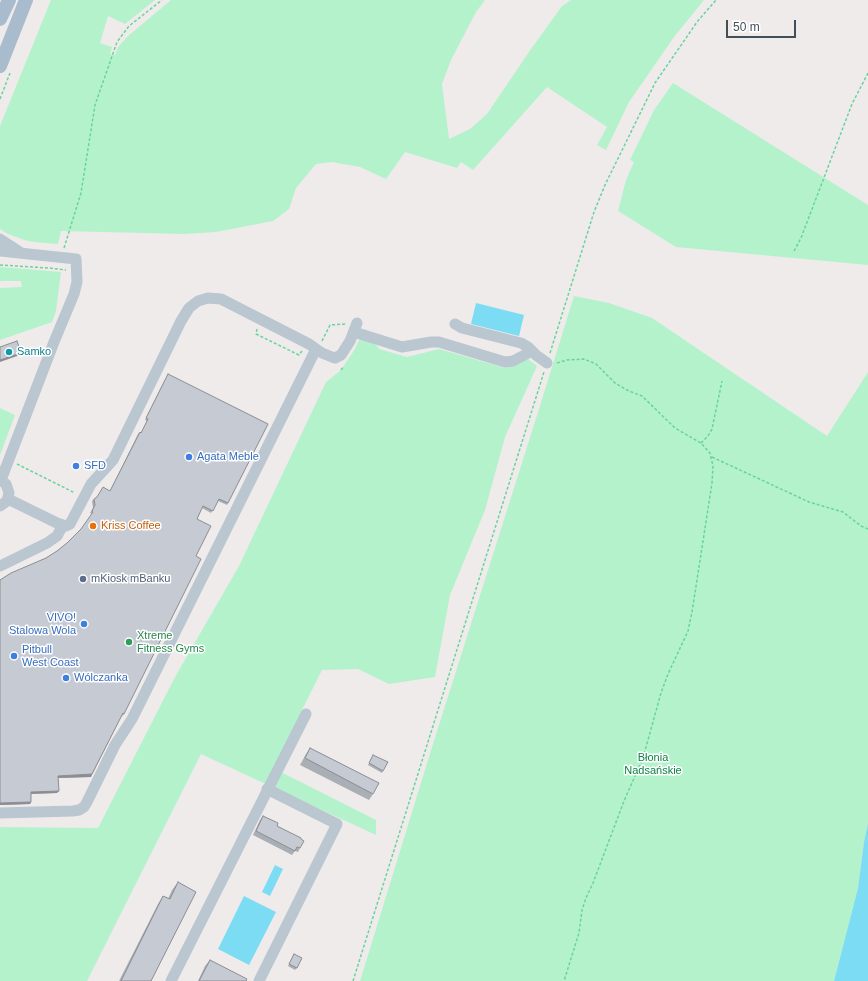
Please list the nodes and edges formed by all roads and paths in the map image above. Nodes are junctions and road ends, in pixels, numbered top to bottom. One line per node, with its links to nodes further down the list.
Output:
1 (9, 0): 5 (main road)
2 (26, 0): 6 (main road)
3 (162, 0): 13 (path)
4 (716, 0): 22 (path)
5 (0, 19)
6 (0, 66)
7 (868, 73): 10 (path)
8 (0, 239): 11 (street)
9 (0, 251): 11 (street)
10 (794, 251)
11 (22, 253): 12 (street); 13 (street)
12 (0, 256)
13 (62, 258): 15 (street)
14 (0, 265): 15 (path)
15 (76, 272): 26 (street)
16 (455, 324): 21 (street)
17 (258, 326): 19 (path)
18 (356, 327): 20 (path); 20 (street); 21 (street)
19 (307, 342): 20 (street); 28 (street)
20 (319, 345): 35 (street)
21 (532, 351): 22 (street)
22 (547, 363): 24 (path); 38 (path)
23 (722, 381): 24 (path)
24 (701, 443): 25 (path)
25 (712, 457): 31 (path); 39 (path)
26 (8, 460): 27 (street); 28 (path)
27 (0, 480): 29 (street)
28 (84, 497): 30 (street)
29 (4, 503): 30 (street)
30 (63, 525): 32 (street)
31 (868, 529)
32 (0, 566)
33 (306, 714): 34 (street)
34 (267, 788): 36 (street); 37 (street)
35 (0, 813)
36 (171, 981)
37 (259, 981)
38 (353, 981)
39 (564, 981)

